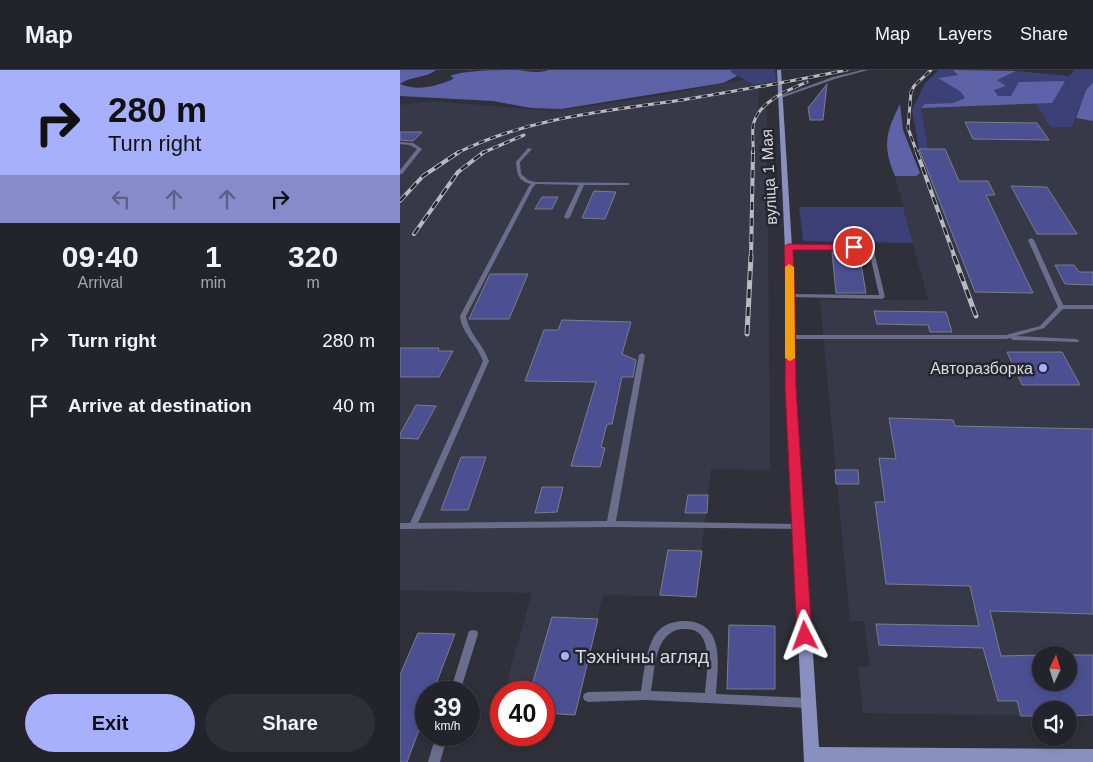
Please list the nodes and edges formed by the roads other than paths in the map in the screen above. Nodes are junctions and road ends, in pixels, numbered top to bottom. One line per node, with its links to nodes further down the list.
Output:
1 (780, 70): 3 (street, вуліца 1 Мая)
2 (866, 70): 3 (lane)
3 (780, 97): 12 (street, вуліца 1 Мая)
4 (400, 143): 6 (lane)
5 (530, 149): 7 (lane)
6 (400, 173)
7 (535, 183): 8 (lane); 21 (lane)
8 (582, 184): 9 (lane); 10 (lane)
9 (628, 184)
10 (567, 217)
11 (1031, 240): 14 (lane)
12 (788, 247): 13 (street, вуліца 1 Мая); 13 (lane)
13 (791, 296): 16 (street, вуліца 1 Мая)
14 (1061, 307): 15 (lane); 17 (lane)
15 (1093, 307)
16 (789, 337): 17 (lane); 23 (street, вуліца 1 Мая)
17 (1006, 337): 18 (lane)
18 (1076, 342)
19 (642, 355): 20 (lane)
20 (611, 524): 21 (lane); 23 (lane)
21 (413, 525): 22 (lane)
22 (400, 526)
23 (798, 527): 29 (street, вуліца 1 Мая)
24 (473, 634): 25 (lane)
25 (458, 681)
26 (645, 695): 27 (lane); 27 (lane); 28 (lane)
27 (710, 697): 29 (lane)
28 (588, 698)
29 (808, 702): 32 (street, вуліца 1 Мая)
30 (439, 746): 33 (lane)
31 (1093, 756): 32 (street)
32 (812, 758)
33 (434, 762)

